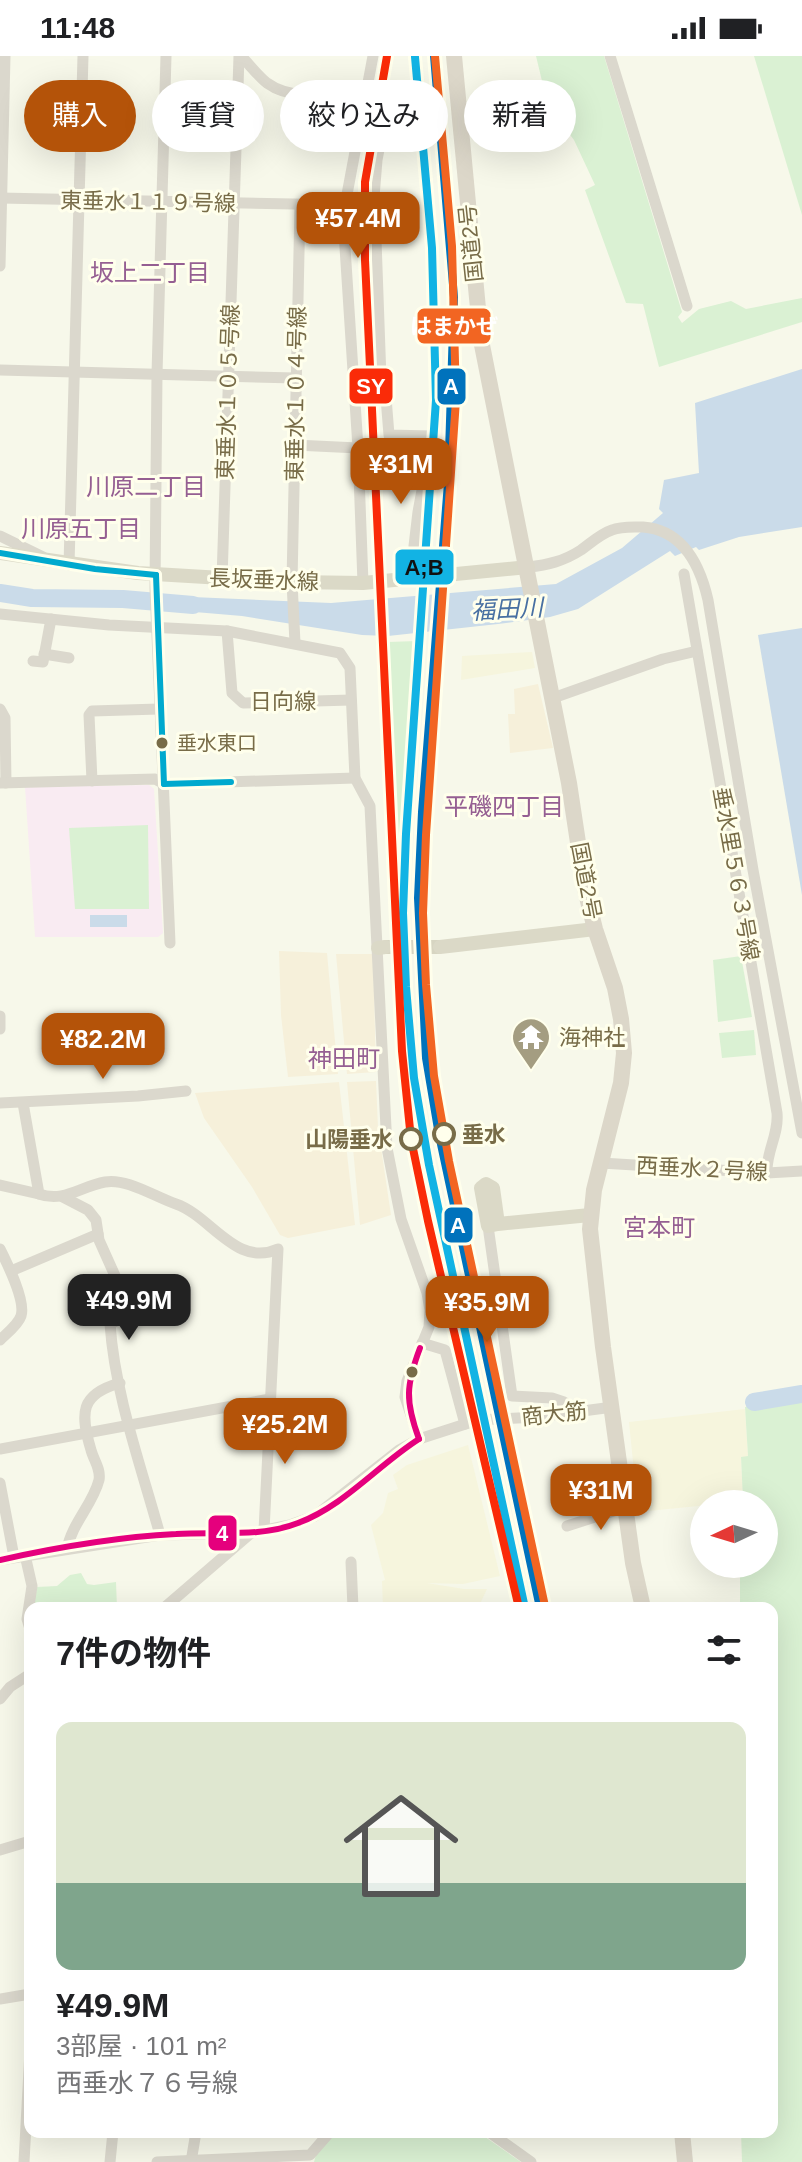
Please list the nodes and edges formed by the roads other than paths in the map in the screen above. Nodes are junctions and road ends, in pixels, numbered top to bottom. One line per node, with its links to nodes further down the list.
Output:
1 (5, 56): 12 (street)
2 (83, 56): 13 (street)
3 (166, 56): 14 (street)
4 (240, 56): 9 (street); 15 (street, 東垂水１０５号線)
5 (373, 56): 8 (street)
6 (454, 56): 31 (highway, 国道2号)
7 (610, 56): 19 (street)
8 (370, 80)
9 (280, 89)
10 (356, 152): 17 (street)
11 (379, 152): 32 (street)
12 (1, 198): 13 (street, 東垂水１１９号線); 18 (street)
13 (79, 200): 14 (street, 東垂水１１９号線); 21 (street)
14 (163, 202): 15 (street, 東垂水１１９号線); 22 (street)
15 (234, 204): 16 (street, 東垂水１１９号線); 23 (street, 東垂水１０５号線)
16 (300, 205): 17 (street, 東垂水１１９号線); 24 (street, 東垂水１０４号線)
17 (345, 205): 26 (street)
18 (0, 266)
19 (687, 306)
20 (0, 370): 21 (street)
21 (73, 372): 22 (street); 29 (street)
22 (157, 374): 23 (street); 34 (street)
23 (229, 376): 24 (street); 33 (street, 東垂水１０５号線)
24 (295, 378): 25 (street, 東垂水１０４号線)
25 (295, 445): 26 (street); 36 (street, 東垂水１０４号線)
26 (358, 448): 35 (street)
27 (0, 536): 29 (street)
28 (0, 553): 29 (main road, 長坂垂水線)
29 (62, 564): 34 (main road, 長坂垂水線)
30 (684, 574): 42 (street, 垂水里５６３号線)
31 (530, 575): 32 (main road, 長坂垂水線); 46 (highway, 国道2号); 62 (street)
32 (415, 578): 35 (main road, 長坂垂水線)
33 (222, 579): 34 (main road, 長坂垂水線); 36 (main road, 長坂垂水線)
34 (156, 582): 39 (street)
35 (363, 583): 36 (main road, 長坂垂水線)
36 (292, 588): 41 (street, 東垂水１０４号線)
37 (0, 614): 38 (street)
38 (51, 619): 39 (street); 43 (street)
39 (156, 623): 40 (street); 49 (street)
40 (227, 631): 41 (street); 47 (street, 日向線)
41 (295, 643): 47 (street)
42 (697, 651): 46 (street); 65 (street, 垂水里５６３号線)
43 (44, 654): 44 (street); 45 (street)
44 (69, 658)
45 (33, 661)
46 (553, 698): 54 (highway, 国道2号)
47 (351, 700): 50 (street)
48 (0, 709): 52 (street)
49 (159, 709): 51 (street); 53 (street)
50 (355, 778): 53 (street); 75 (street)
51 (92, 781): 52 (street); 53 (street)
52 (3, 783)
53 (164, 784): 55 (street)
54 (595, 929): 56 (main road); 63 (highway, 国道2号)
55 (170, 943)
56 (440, 947)
57 (0, 1016): 58 (street)
58 (0, 1029)
59 (186, 1091): 61 (street)
60 (0, 1103): 61 (street)
61 (23, 1103): 67 (street)
62 (802, 1133)
63 (601, 1163): 65 (street, 西垂水２号線); 69 (highway, 国道2号)
64 (802, 1171): 65 (street, 西垂水２号線)
65 (767, 1173)
66 (0, 1185): 67 (street)
67 (39, 1194): 68 (street)
68 (63, 1197): 71 (street); 77 (street)
69 (590, 1215): 70 (main road); 78 (highway, 国道2号)
70 (493, 1225): 79 (street)
71 (98, 1234): 73 (street); 76 (street)
72 (0, 1249): 73 (street)
73 (11, 1271): 74 (street)
74 (0, 1340)
75 (422, 1343): 80 (street); 83 (street)
76 (120, 1383): 81 (street); 82 (street)
77 (270, 1399): 81 (street); 88 (street)
78 (613, 1407): 79 (street, 商大筋); 86 (highway, 国道2号)
79 (566, 1413): 80 (street, 商大筋)
80 (465, 1424): 83 (street, 商大筋)
81 (130, 1426): 82 (street); 90 (street)
82 (88, 1432): 84 (street); 91 (street)
83 (419, 1439): 88 (street, 商大筋)
84 (0, 1449)
85 (0, 1483): 92 (street)
86 (626, 1507): 87 (street); 98 (highway, 国道2号)
87 (567, 1526)
88 (264, 1531): 89 (street, 商大筋)
89 (251, 1533): 90 (street, 商大筋); 96 (street)
90 (160, 1535): 91 (street, 商大筋)
91 (67, 1549): 92 (street, 商大筋)
92 (20, 1556): 93 (street, 商大筋); 95 (street)
93 (0, 1560)
94 (351, 1562): 97 (street)
95 (30, 1602)
96 (171, 1602)
97 (353, 1602)
98 (642, 1602)
99 (24, 1678): 100 (street)
100 (0, 1699)
101 (24, 1843): 102 (street)
102 (0, 1850)
103 (24, 1995): 104 (street)
104 (0, 1999)
105 (25, 2138): 113 (street)
106 (112, 2138): 114 (street)
107 (195, 2138): 112 (street)
108 (325, 2138): 111 (street)
109 (497, 2138): 116 (street)
110 (683, 2138): 117 (highway)
111 (309, 2158): 112 (street)
112 (191, 2161): 115 (street)
113 (24, 2162)
114 (110, 2162)
115 (157, 2162)
116 (531, 2162)
117 (685, 2162)

